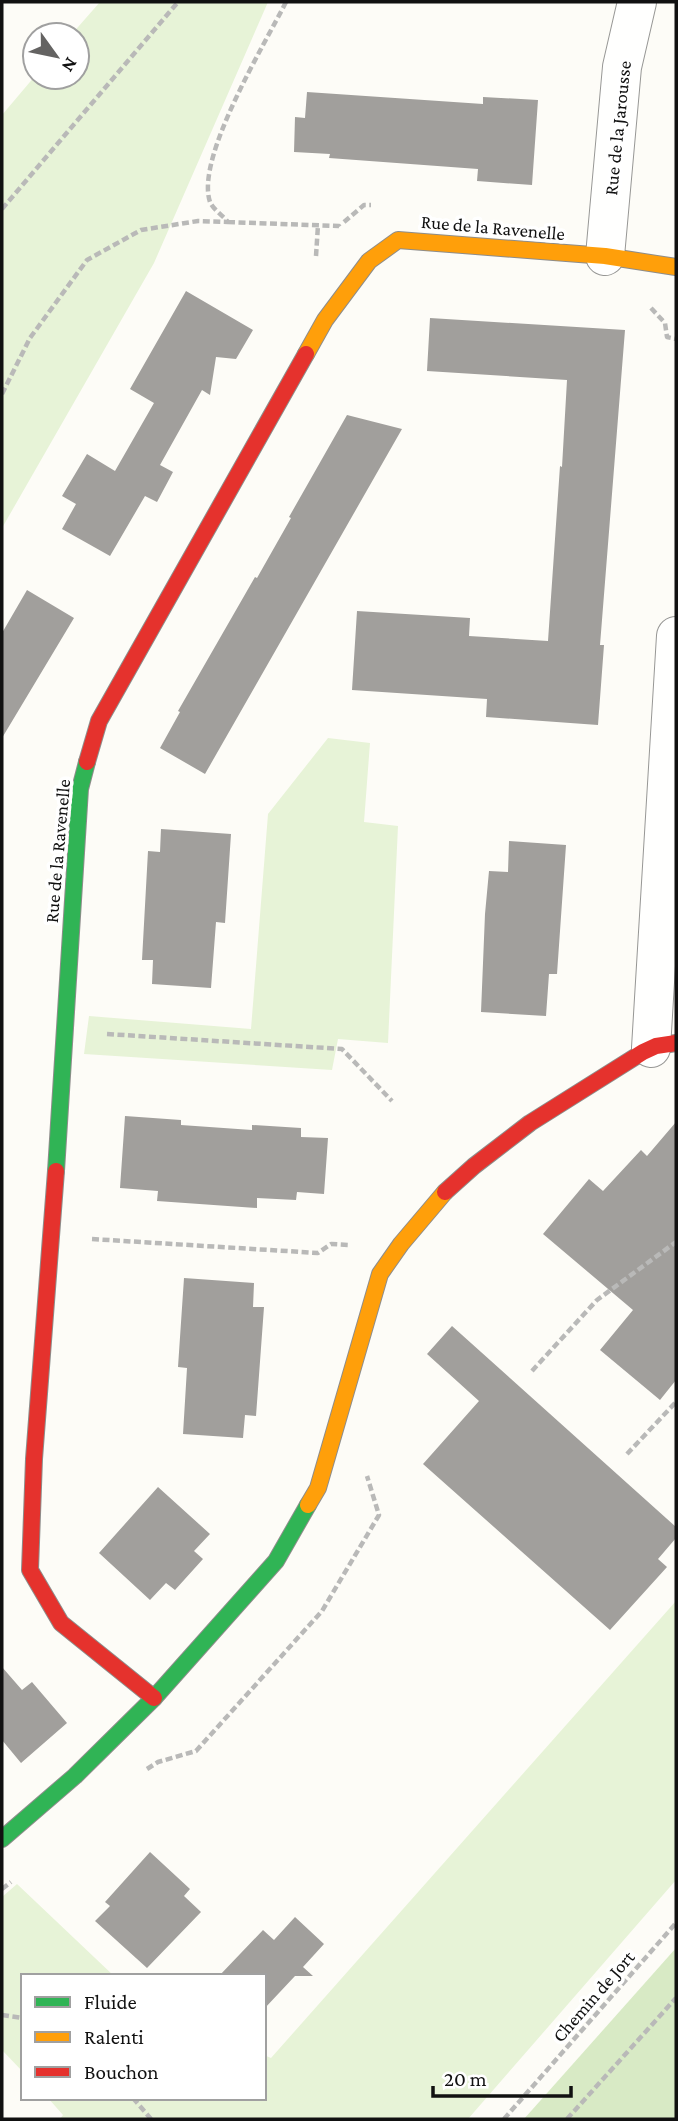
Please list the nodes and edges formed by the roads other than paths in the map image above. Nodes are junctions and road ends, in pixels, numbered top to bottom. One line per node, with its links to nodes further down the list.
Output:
1 (637, 2): 2 (street, Rue de la Jarousse)
2 (605, 256): 3 (street, Rue de la Ravenelle); 6 (street, Rue de la Ravenelle)
3 (676, 267)
4 (676, 636): 5 (street)
5 (664, 1045): 6 (street)
6 (154, 1698): 7 (street)
7 (2, 1839)

